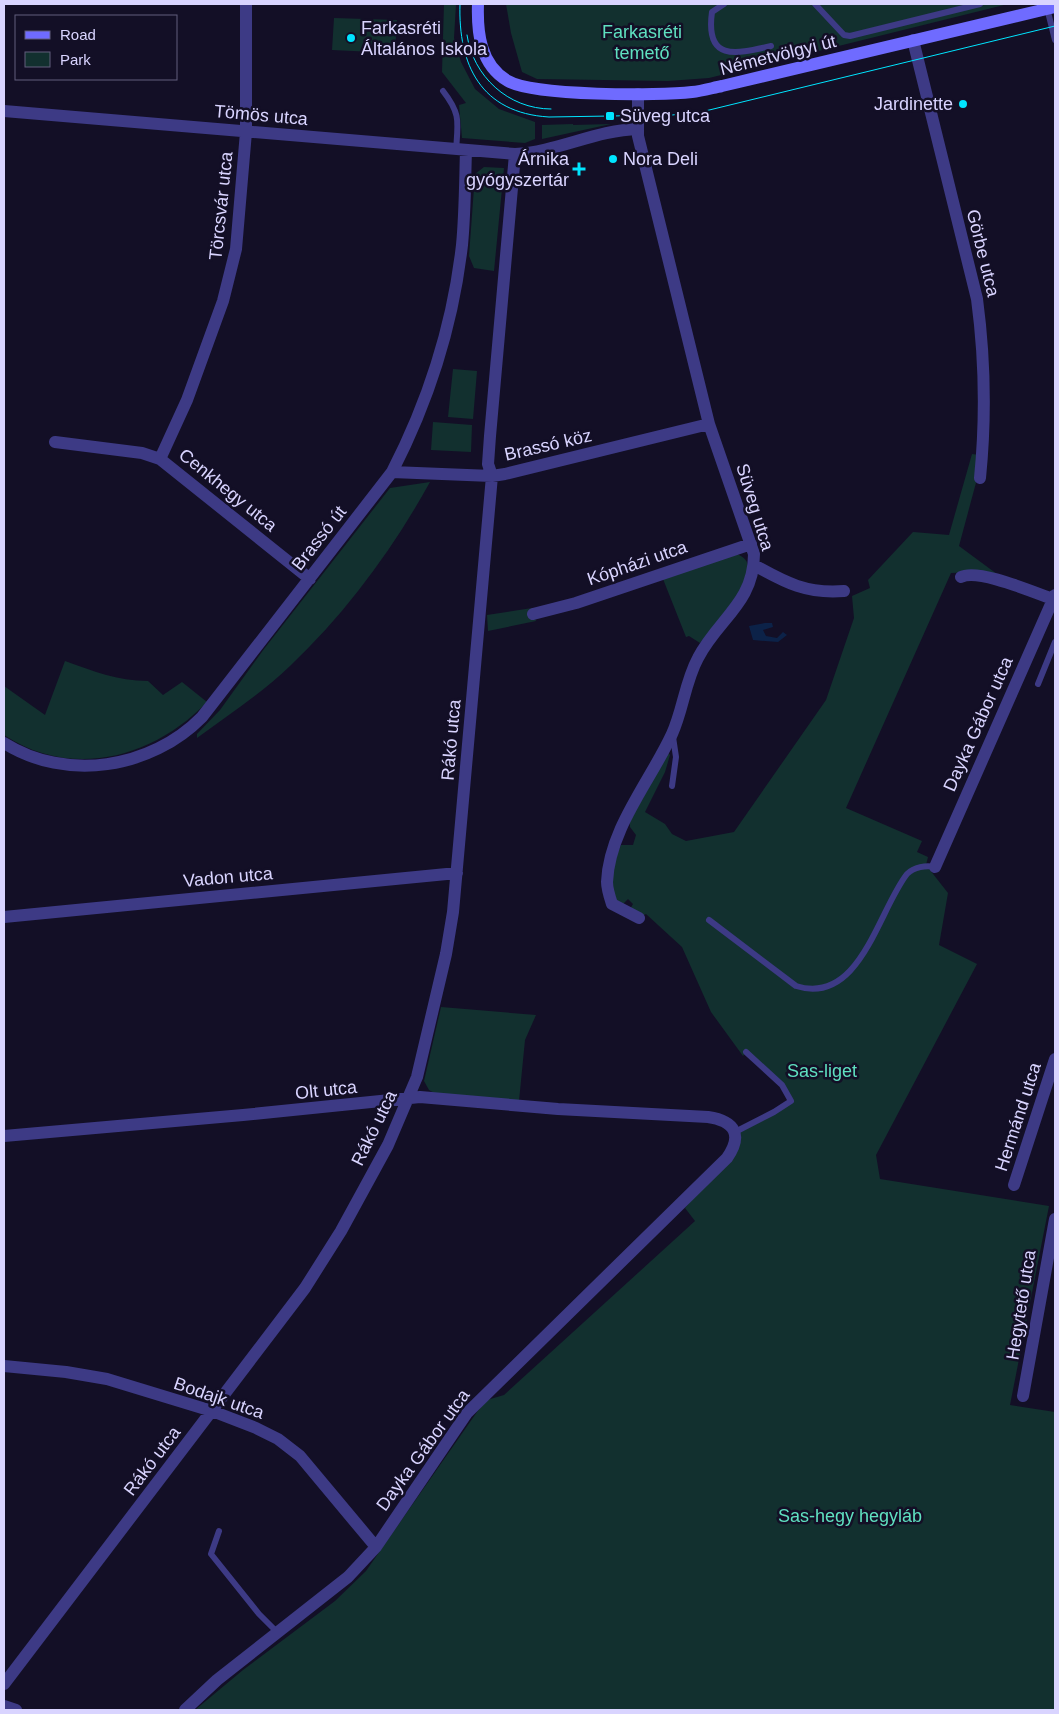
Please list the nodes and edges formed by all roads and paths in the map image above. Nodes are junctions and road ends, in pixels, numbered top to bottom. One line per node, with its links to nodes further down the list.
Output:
1 (246, 4): 14 (street, Törcsvár utca)
2 (478, 4): 11 (street, Németvölgyi út)
3 (724, 4): 9 (lane)
4 (815, 4): 5 (lane)
5 (980, 4)
6 (1051, 7): 7 (street, Németvölgyi út); 8 (lane)
7 (913, 40): 11 (street, Németvölgyi út); 22 (street, Görbe utca)
8 (1055, 40)
9 (771, 46)
10 (444, 91): 15 (lane)
11 (638, 94): 13 (street, Süveg utca)
12 (4, 111): 14 (street, Tömös utca)
13 (638, 129): 16 (street); 17 (street, Süveg utca)
14 (246, 132): 15 (street, Tömös utca); 19 (street, Törcsvár utca)
15 (461, 150): 16 (street, Tömös utca); 20 (street, Brassó út)
16 (515, 154): 21 (street)
17 (709, 424): 21 (street, Brassó köz); 23 (street, Süveg utca)
18 (55, 442): 19 (street, Cenkhegy utca)
19 (160, 459): 26 (street, Cenkhegy utca)
20 (392, 472): 21 (street, Brassó köz); 26 (street, Brassó út)
21 (492, 476): 36 (street, Rákó utca)
22 (980, 478)
23 (751, 544): 24 (street, Süveg utca); 29 (street, Kópházi utca)
24 (754, 565): 27 (street); 32 (street, Süveg utca)
25 (962, 577): 28 (street)
26 (310, 578): 33 (street, Brassó út)
27 (844, 591)
28 (1055, 598): 35 (street, Dayka Gábor utca)
29 (533, 614)
30 (1055, 642): 31 (lane)
31 (1038, 684)
32 (672, 733): 34 (lane); 38 (street, Süveg utca)
33 (4, 743)
34 (672, 786)
35 (935, 867): 39 (lane)
36 (457, 873): 37 (street, Vadon utca); 42 (street, Rákó utca)
37 (4, 917)
38 (639, 918)
39 (709, 920)
40 (746, 1052): 43 (lane)
41 (1055, 1059): 45 (street, Hermánd utca)
42 (408, 1099): 43 (street, Olt utca); 44 (street, Olt utca); 49 (street, Rákó utca)
43 (735, 1132): 51 (street, Dayka Gábor utca)
44 (4, 1136)
45 (1014, 1185)
46 (1055, 1220): 48 (street, Hegytető utca)
47 (4, 1366): 49 (street, Bodajk utca)
48 (1023, 1396)
49 (212, 1411): 51 (street, Bodajk utca); 53 (street, Rákó utca)
50 (219, 1531): 52 (lane)
51 (376, 1547): 52 (street, Dayka Gábor utca)
52 (278, 1633): 56 (street, Dayka Gábor utca)
53 (4, 1684)
54 (4, 1706): 55 (street)
55 (16, 1710)
56 (185, 1710)

